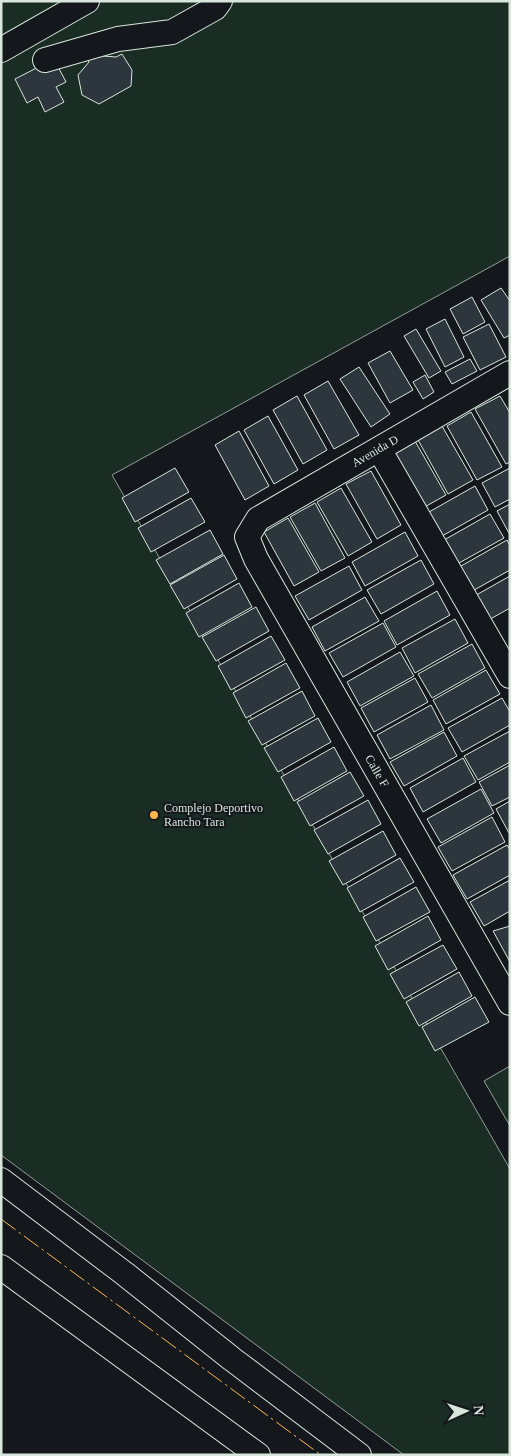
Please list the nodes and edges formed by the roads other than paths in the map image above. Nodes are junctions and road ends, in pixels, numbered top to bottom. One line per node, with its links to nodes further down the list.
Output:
1 (87, 1): 3 (street)
2 (220, 1): 4 (street)
3 (1, 50)
4 (45, 60)
5 (508, 377): 6 (street, Avenida D)
6 (379, 449): 7 (street, Avenida D); 8 (street)
7 (247, 537): 10 (street, Calle F)
8 (502, 645): 9 (street)
9 (510, 676)
10 (510, 1002)
11 (1, 1180): 14 (street)
12 (1, 1267): 13 (street)
13 (258, 1455)
14 (359, 1455)

